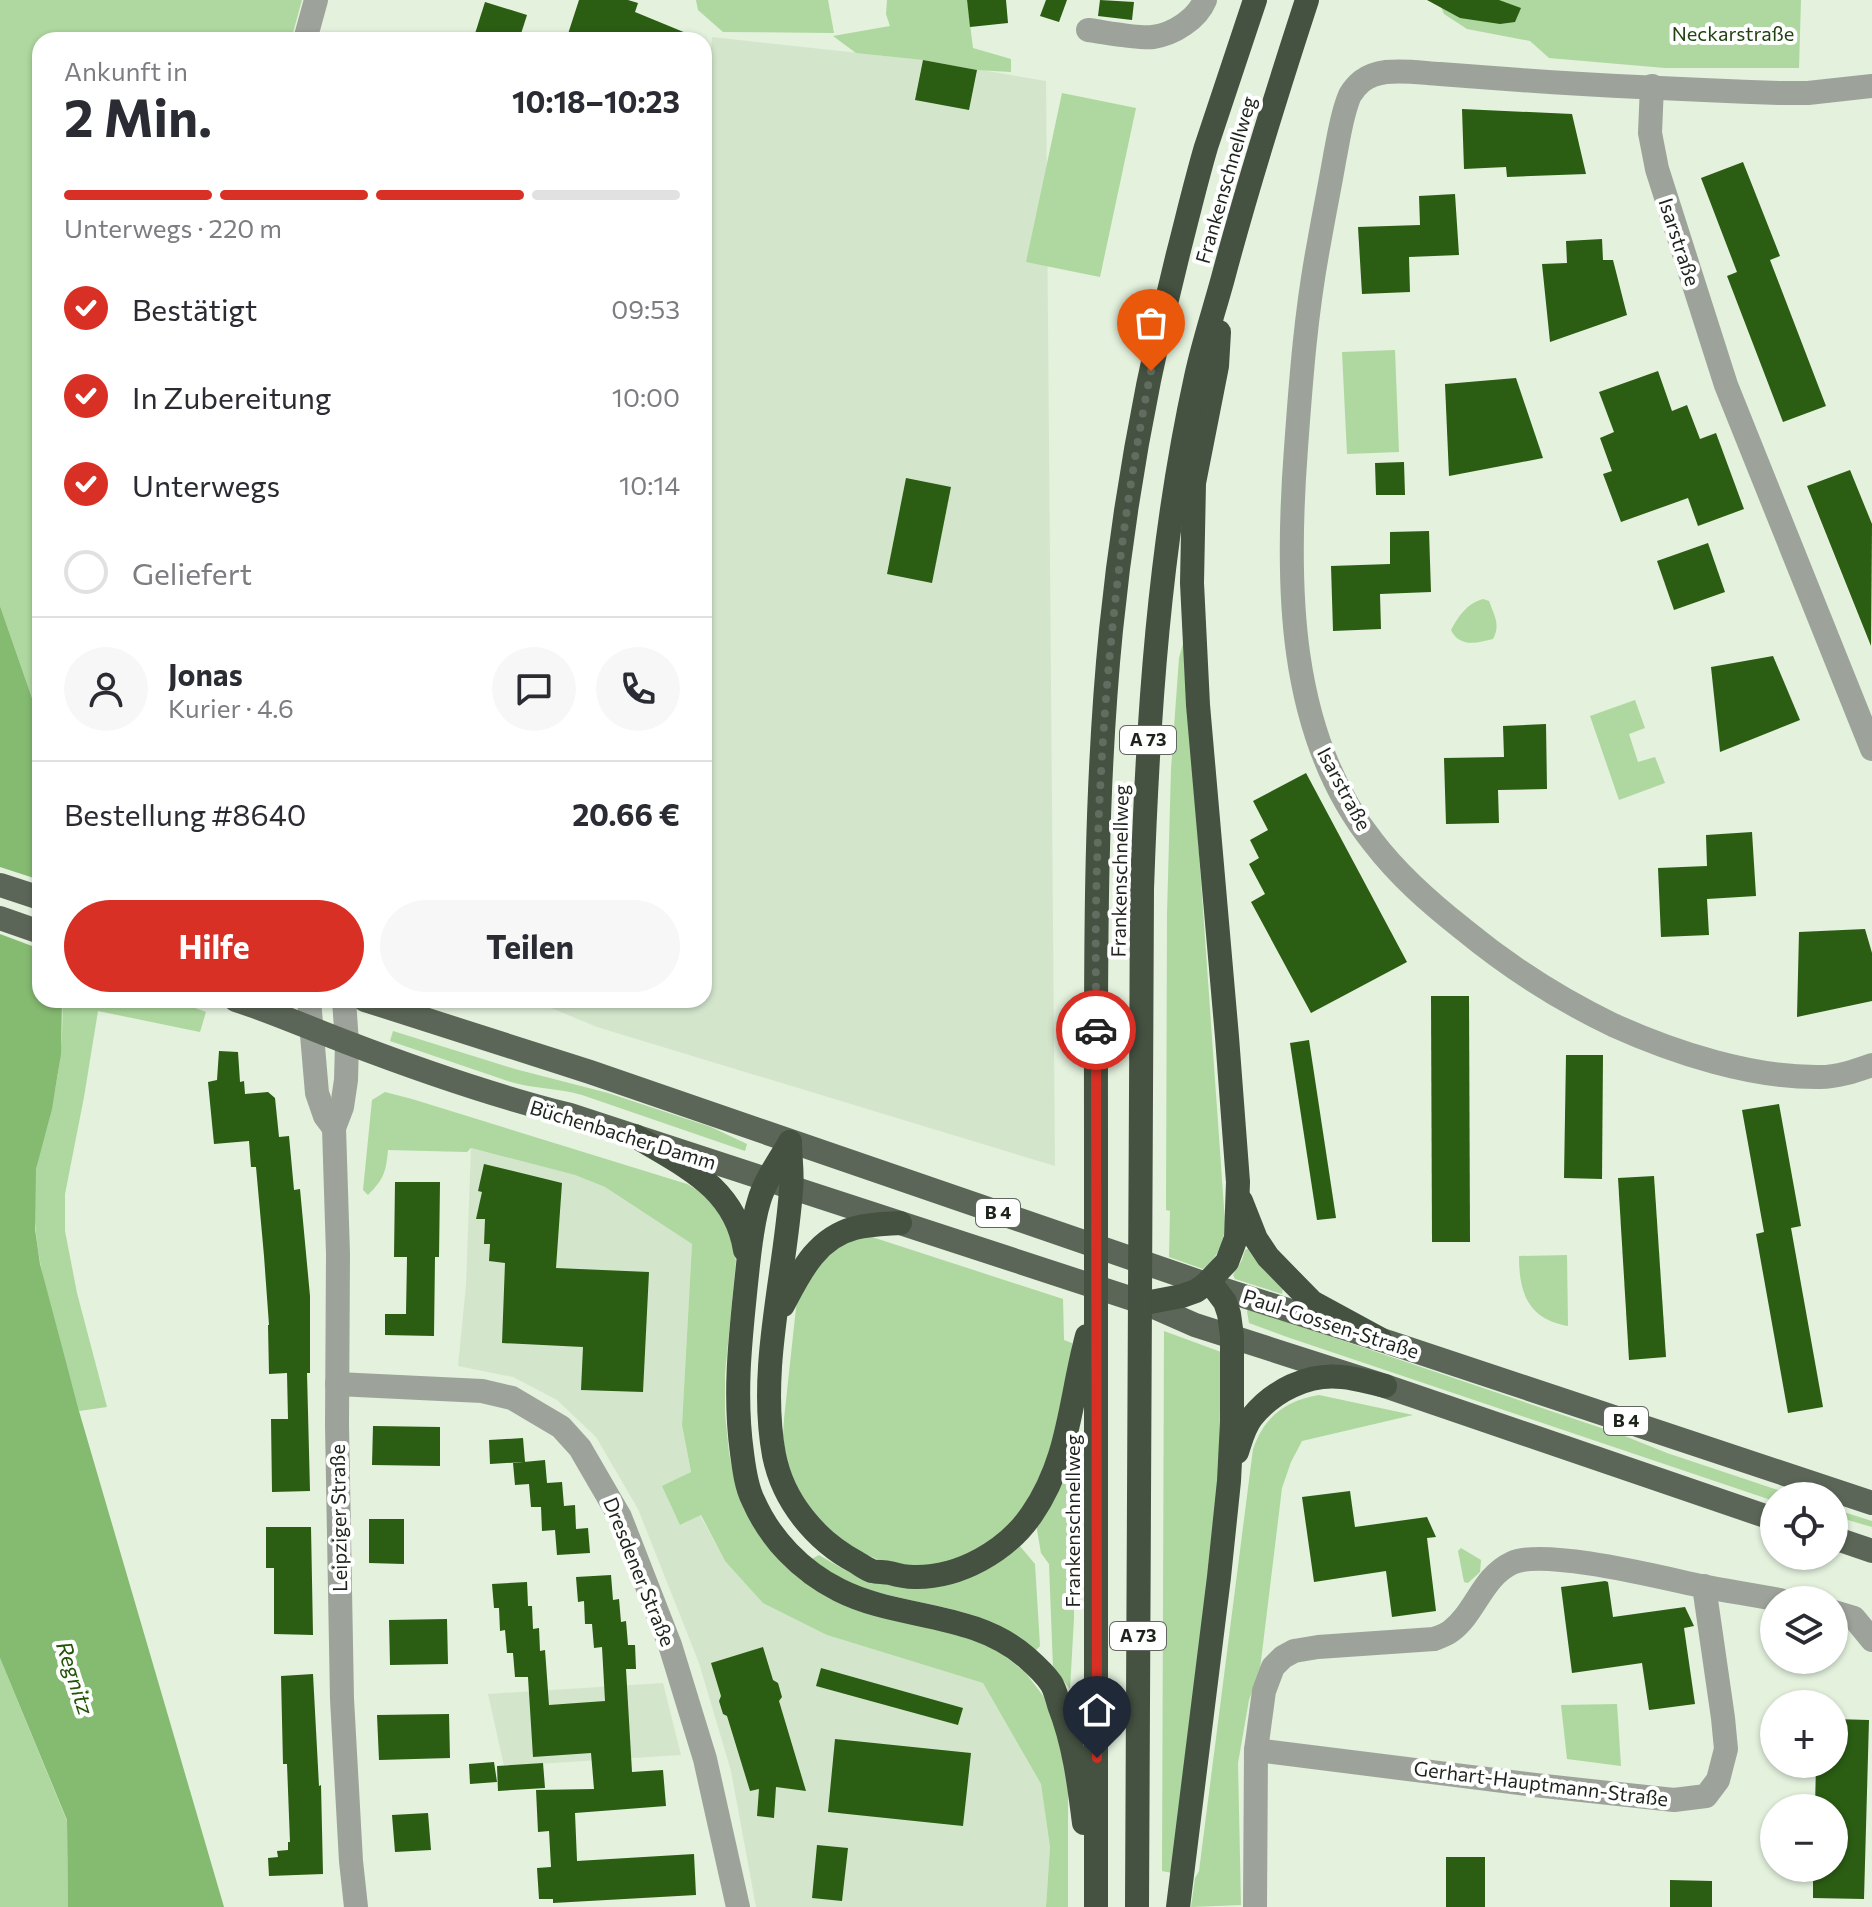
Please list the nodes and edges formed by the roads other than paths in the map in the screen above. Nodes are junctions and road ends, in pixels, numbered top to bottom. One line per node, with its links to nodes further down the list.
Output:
1 (316, 0): 6 (street)
2 (1205, 0): 5 (street)
3 (1255, 0): 32 (highway, Frankenschnellweg / A 73)
4 (1307, 0): 9 (highway, Frankenschnellweg / A 73)
5 (1088, 30)
6 (307, 32)
7 (1652, 86): 8 (street); 10 (street, Isarstraße); 21 (street, Isarstraße)
8 (1872, 86)
9 (1223, 277): 26 (highway); 51 (highway, Frankenschnellweg / A 73)
10 (1872, 749)
11 (0, 885): 12 (main road)
12 (32, 895)
13 (0, 918): 14 (main road)
14 (32, 929)
15 (257, 1008): 19 (main road, Büchenbacher Damm)
16 (310, 1008): 19 (street)
17 (345, 1008): 20 (street)
18 (390, 1008): 24 (main road)
19 (312, 1029): 20 (main road, Büchenbacher Damm); 22 (street, Leipziger Straße)
20 (347, 1043): 22 (street, Leipziger Straße); 23 (main road, Büchenbacher Damm)
21 (1872, 1065)
22 (334, 1128): 36 (street, Leipziger Straße)
23 (635, 1136): 25 (main road, Büchenbacher Damm); 29 (highway)
24 (790, 1142): 25 (highway); 27 (highway); 30 (main road, Paul-Gossen-Straße / B 4)
25 (767, 1180): 27 (main road, Büchenbacher Damm); 29 (highway)
26 (1238, 1182): 30 (highway); 35 (highway)
27 (792, 1188): 28 (main road, Büchenbacher Damm); 33 (highway)
28 (900, 1223): 31 (main road, B 4); 33 (highway)
29 (748, 1267): 48 (highway)
30 (1210, 1285): 31 (highway); 34 (highway); 35 (main road, Paul-Gossen-Straße / B 4)
31 (1145, 1303): 34 (main road, B 4)
32 (1095, 1307): 33 (highway); 48 (highway, Frankenschnellweg / A 73)
33 (776, 1318)
34 (1232, 1336): 37 (main road, B 4); 38 (highway)
35 (1380, 1339): 39 (main road, Paul-Gossen-Straße / B 4)
36 (337, 1384): 49 (street, Leipziger Straße); 50 (street, Dresdener Straße)
37 (1385, 1386): 38 (highway); 40 (main road, B 4)
38 (1229, 1481): 52 (highway)
39 (1872, 1503)
40 (1760, 1514)
41 (1848, 1543): 42 (main road)
42 (1872, 1551)
43 (1704, 1586): 44 (street); 47 (street); 47 (street, Gerhart-Hauptmann-Straße)
44 (1760, 1596)
45 (1848, 1616): 46 (street)
46 (1872, 1640)
47 (1256, 1750): 53 (street)
48 (1096, 1906)
49 (356, 1907)
50 (738, 1907)
51 (1137, 1907)
52 (1178, 1907)
53 (1255, 1907)

